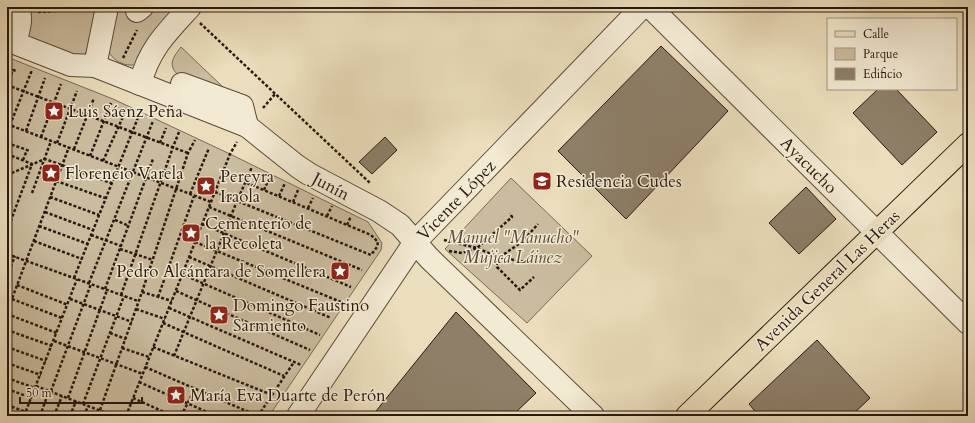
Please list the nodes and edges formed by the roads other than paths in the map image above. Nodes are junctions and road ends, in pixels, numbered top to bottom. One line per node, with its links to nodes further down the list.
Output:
1 (642, 7): 13 (street, Vicente López)
2 (650, 7): 12 (street, Ayacucho)
3 (107, 8): 7 (street)
4 (189, 9): 8 (street)
5 (19, 10): 6 (street, Junín)
6 (11, 41): 7 (street, Junín)
7 (105, 70): 8 (street, Junín)
8 (140, 84): 10 (street, Junín)
9 (182, 84): 10 (street)
10 (247, 126): 13 (street, Junín)
11 (968, 144): 12 (main road, Avenida General Las Heras)
12 (876, 233): 14 (street, Ayacucho); 17 (main road, Avenida General Las Heras)
13 (419, 238): 15 (street, Vicente López); 16 (street, Junín)
14 (968, 323)
15 (298, 416)
16 (593, 416)
17 (687, 416)

